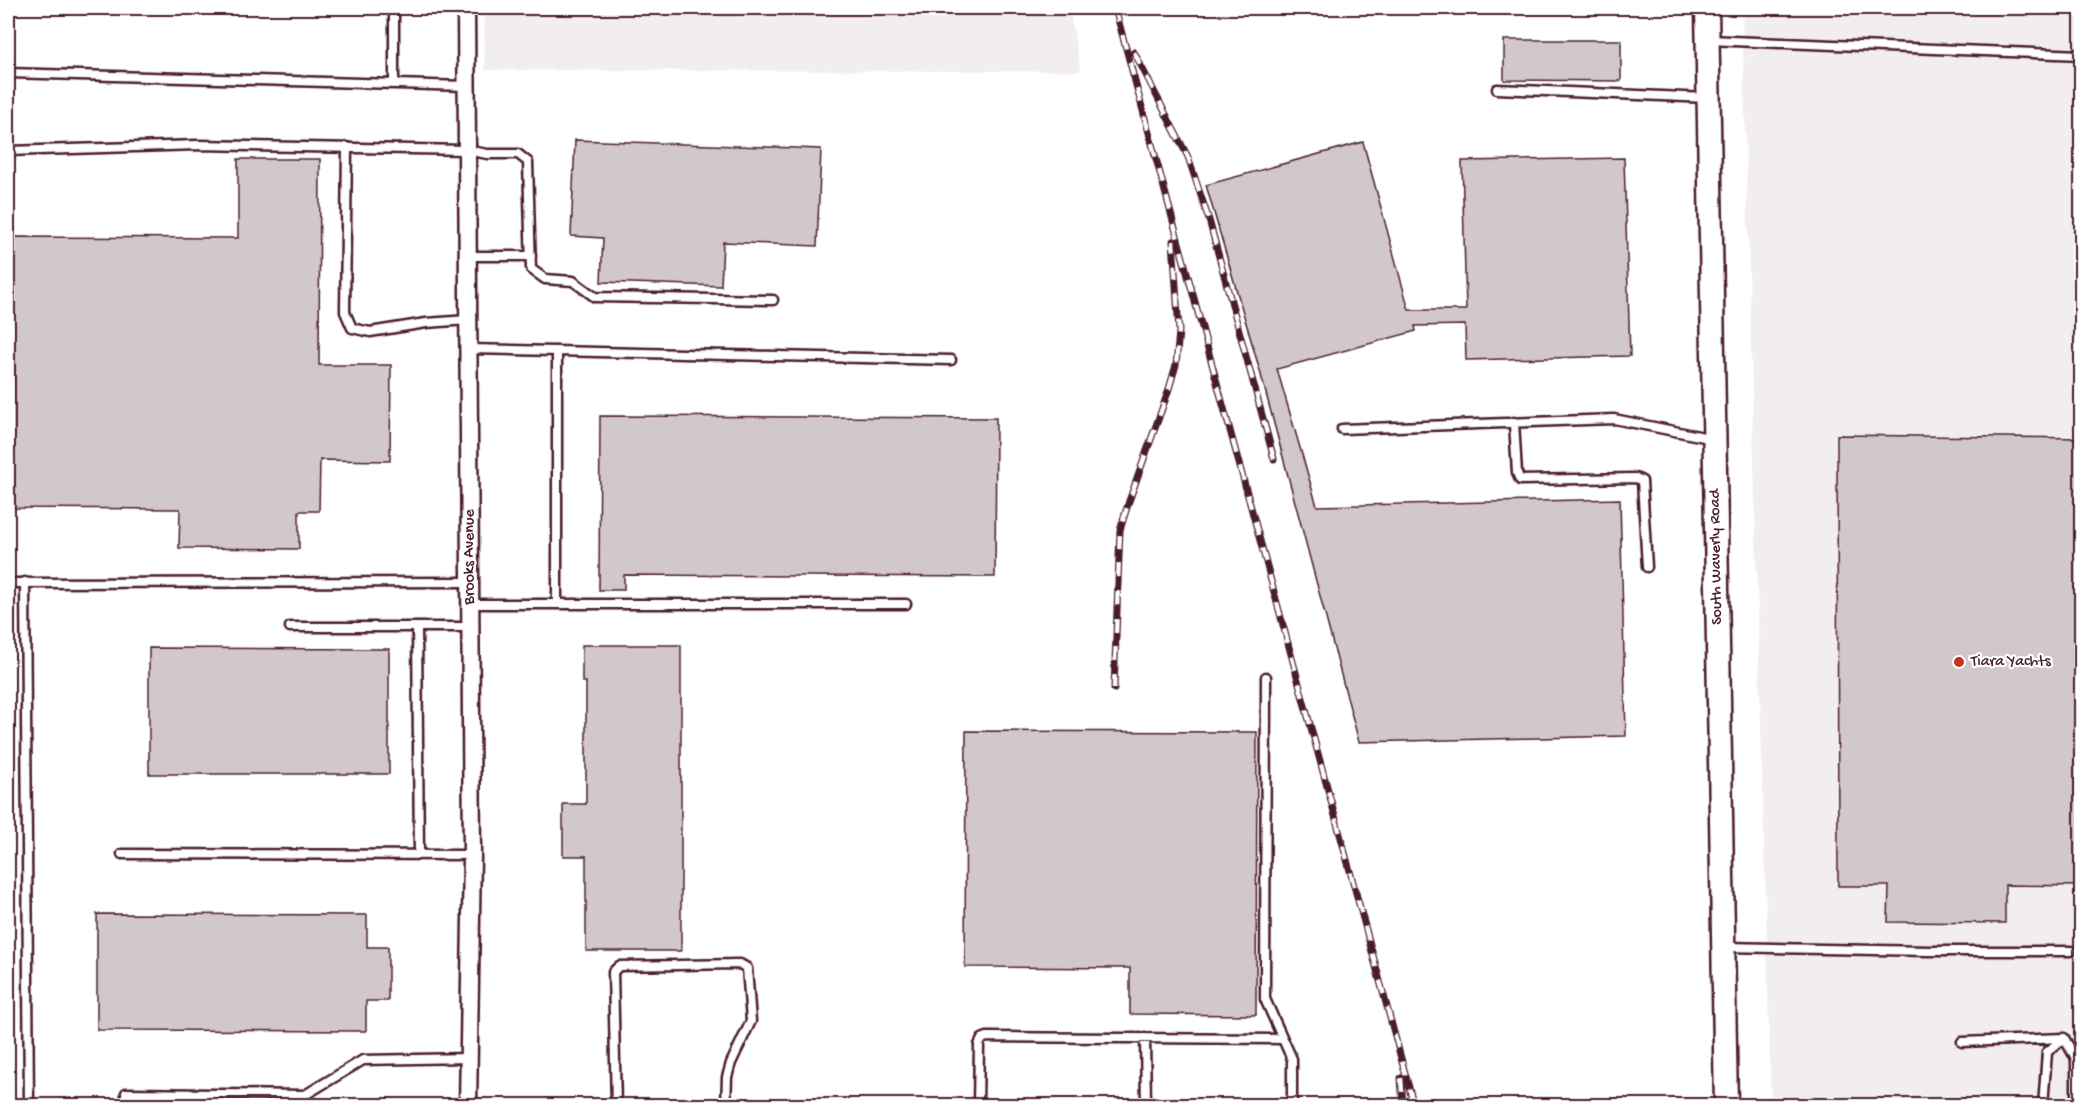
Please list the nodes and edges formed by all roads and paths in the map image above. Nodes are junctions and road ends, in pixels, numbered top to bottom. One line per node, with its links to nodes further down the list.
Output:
1 (394, 8): 7 (lane)
2 (466, 8): 8 (street, Brooks Avenue)
3 (1707, 8): 4 (main road, South Waverly Road)
4 (1708, 40): 5 (lane); 10 (main road, South Waverly Road)
5 (2082, 55)
6 (8, 73): 7 (lane)
7 (394, 84): 8 (lane)
8 (466, 86): 12 (street, Brooks Avenue)
9 (1497, 89): 10 (lane)
10 (1709, 98): 23 (main road, South Waverly Road)
11 (347, 147): 12 (lane); 13 (lane); 17 (lane)
12 (467, 150): 14 (street, Brooks Avenue); 15 (lane)
13 (8, 151)
14 (468, 256): 15 (lane); 17 (street, Brooks Avenue)
15 (531, 256): 16 (lane)
16 (773, 300)
17 (468, 320): 18 (street, Brooks Avenue)
18 (468, 349): 19 (lane); 27 (street, Brooks Avenue)
19 (557, 351): 20 (lane); 29 (lane)
20 (951, 360)
21 (1514, 422): 22 (lane); 23 (lane); 24 (lane)
22 (1342, 429)
23 (1715, 440): 38 (main road, South Waverly Road)
24 (1647, 567)
25 (8, 582): 26 (lane)
26 (25, 582): 27 (lane); 46 (lane)
27 (470, 582): 28 (street, Brooks Avenue)
28 (470, 604): 29 (lane); 32 (street, Brooks Avenue)
29 (557, 604): 30 (lane)
30 (906, 604)
31 (290, 627): 33 (lane)
32 (470, 627): 33 (lane); 37 (street, Brooks Avenue)
33 (417, 628): 36 (lane)
34 (1266, 677): 42 (lane)
35 (122, 854): 36 (lane)
36 (419, 855): 37 (lane)
37 (472, 855): 44 (street, Brooks Avenue)
38 (1723, 947): 39 (lane); 55 (main road, South Waverly Road)
39 (2071, 951)
40 (1145, 1038): 42 (lane); 52 (lane); 53 (lane)
41 (2064, 1038): 43 (lane); 56 (lane); 57 (lane)
42 (1282, 1039): 54 (lane)
43 (1962, 1042)
44 (469, 1058): 45 (lane); 49 (street, Brooks Avenue)
45 (305, 1095): 47 (lane); 48 (lane)
46 (29, 1106)
47 (126, 1106)
48 (305, 1106)
49 (468, 1106)
50 (616, 1106): 51 (lane)
51 (726, 1106)
52 (978, 1106)
53 (1146, 1106)
54 (1292, 1106)
55 (1726, 1106)
56 (2043, 1106)
57 (2076, 1106)

